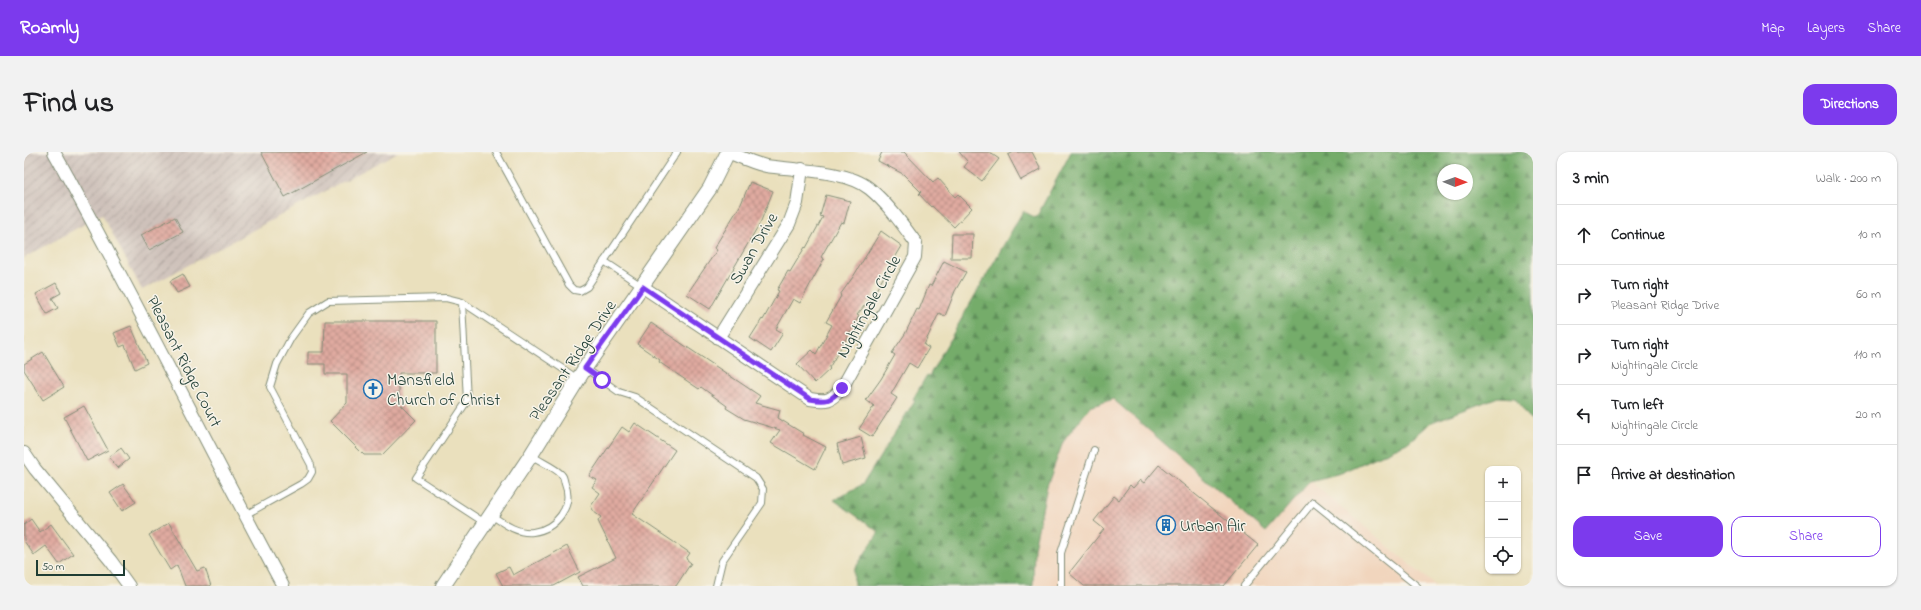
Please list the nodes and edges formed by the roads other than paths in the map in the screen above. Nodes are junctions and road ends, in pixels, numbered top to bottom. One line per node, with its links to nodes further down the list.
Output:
1 (54, 152): 14 (street, Pleasant Ridge Court)
2 (496, 152): 6 (lane)
3 (676, 152): 6 (lane)
4 (728, 152): 5 (street, Nightingale Circle); 7 (street, Pleasant Ridge Drive)
5 (802, 169): 9 (street, Swan Drive); 9 (street, Nightingale Circle)
6 (604, 262): 7 (lane)
7 (643, 287): 9 (street, Nightingale Circle); 10 (street, Pleasant Ridge Drive)
8 (462, 302): 10 (lane); 14 (lane); 15 (lane)
9 (718, 338)
10 (582, 374): 13 (street, Pleasant Ridge Drive); 19 (lane)
11 (1094, 450): 20 (lane)
12 (24, 453): 16 (street)
13 (531, 455): 15 (street, Pleasant Ridge Drive); 15 (lane)
14 (245, 515): 17 (street, Pleasant Ridge Court)
15 (488, 519): 18 (street, Pleasant Ridge Drive)
16 (129, 586)
17 (283, 586)
18 (443, 586)
19 (716, 586)
20 (1061, 586)
21 (1244, 586): 22 (lane)
22 (1417, 586)

